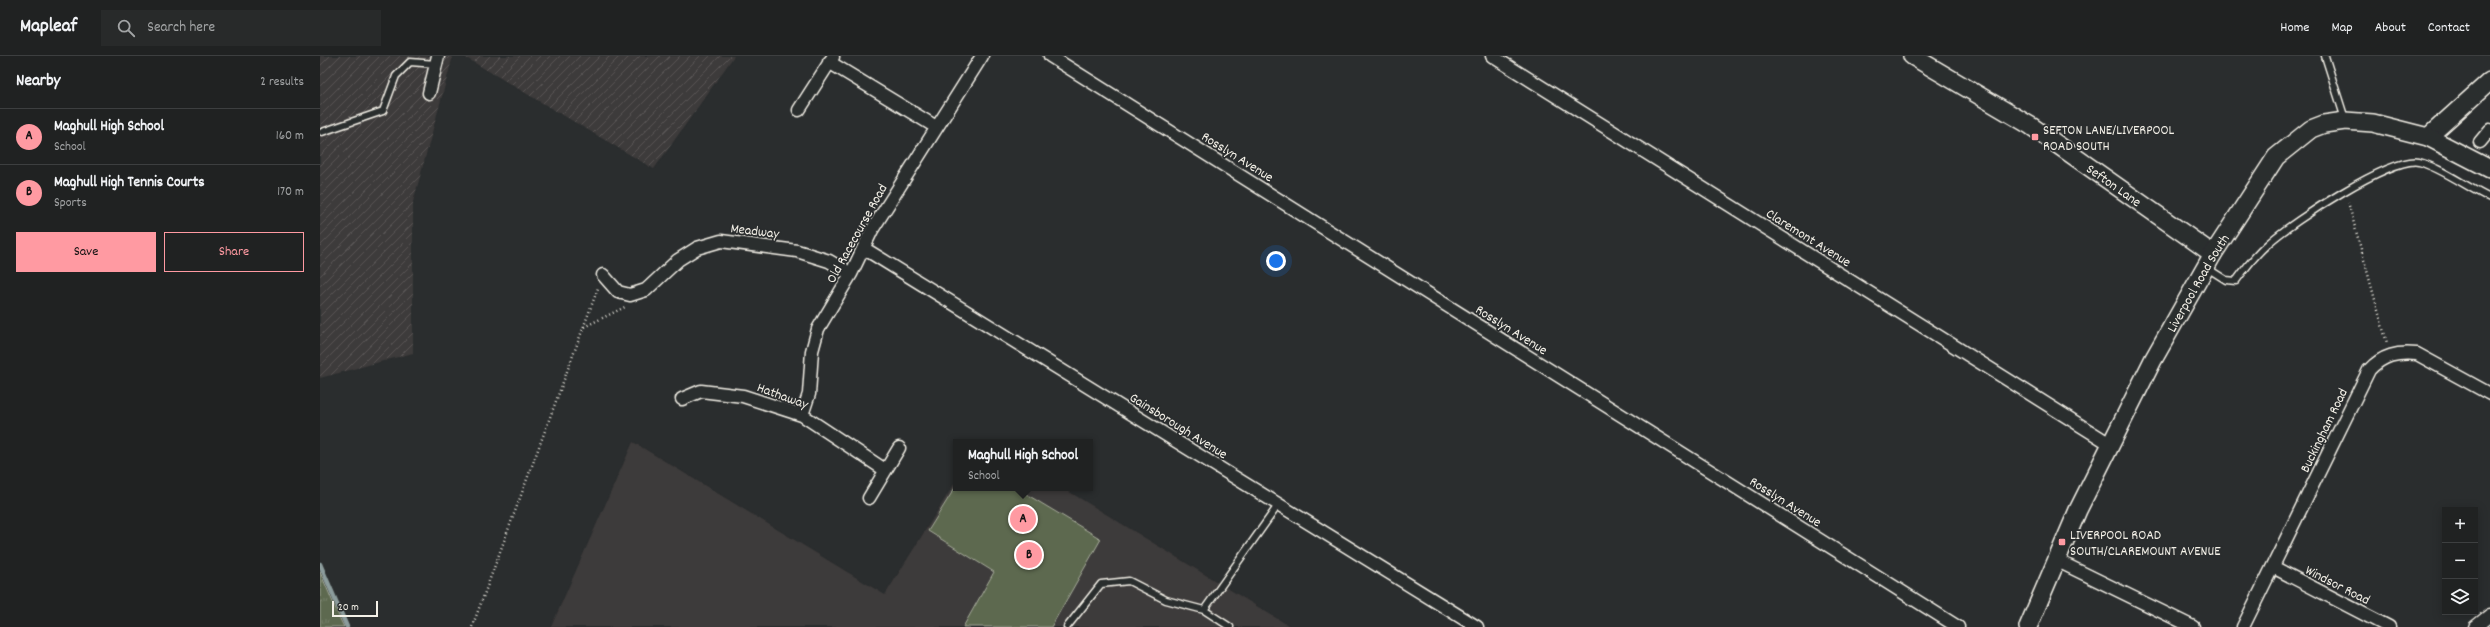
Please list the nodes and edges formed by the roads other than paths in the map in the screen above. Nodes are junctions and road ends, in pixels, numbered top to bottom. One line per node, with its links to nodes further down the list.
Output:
1 (982, 56): 12 (street, Old Racecourse Road)
2 (1050, 56): 38 (street, Rosslyn Avenue)
3 (1492, 56): 26 (street, Claremont Avenue)
4 (1912, 56): 20 (main road, Sefton Lane)
5 (2325, 56): 11 (lane)
6 (831, 59): 10 (street); 12 (street)
7 (437, 60): 9 (street); 14 (lane)
8 (2490, 81): 15 (main road)
9 (429, 93)
10 (799, 110)
11 (2345, 121): 15 (main road, Liverpool Road South); 20 (main road, Liverpool Road South)
12 (936, 127): 19 (street, Old Racecourse Road)
13 (2490, 130): 16 (street)
14 (322, 132)
15 (2428, 137): 17 (main road, Liverpool Road South)
16 (2480, 142)
17 (2490, 169)
18 (2490, 198): 20 (lane)
19 (865, 249): 21 (street, Old Racecourse Road); 30 (street, Gainsborough Avenue)
20 (2209, 261): 26 (main road, Liverpool Road South)
21 (852, 274): 22 (street, Meadway); 25 (street, Old Racecourse Road)
22 (603, 275)
23 (2490, 394): 32 (street, Buckingham Road)
24 (682, 399): 25 (street, Hathaway)
25 (802, 415): 28 (street, Hathaway)
26 (2110, 444): 31 (main road, Liverpool Road South)
27 (899, 448): 28 (street)
28 (885, 470): 29 (street)
29 (869, 498)
30 (1279, 504): 33 (lane); 37 (street, Gainsborough Avenue)
31 (2056, 560): 39 (main road, Liverpool Road South); 40 (street)
32 (2273, 567): 41 (street, Buckingham Road); 42 (street, Windsor Road)
33 (1204, 610): 35 (lane); 36 (lane)
34 (2490, 615): 43 (street)
35 (1067, 627)
36 (1230, 627)
37 (1477, 627)
38 (1958, 627)
39 (2028, 627)
40 (2193, 627)
41 (2244, 627)
42 (2389, 627)
43 (2475, 627)

